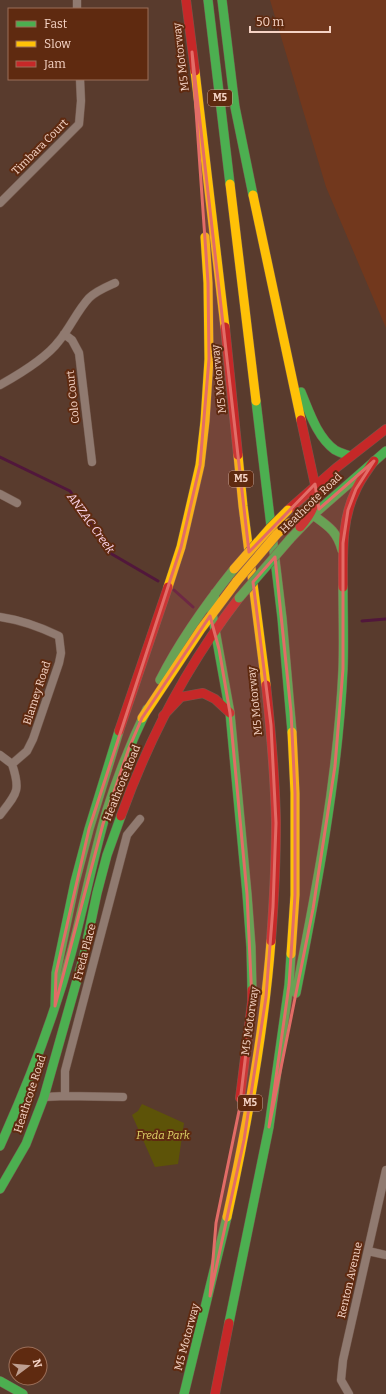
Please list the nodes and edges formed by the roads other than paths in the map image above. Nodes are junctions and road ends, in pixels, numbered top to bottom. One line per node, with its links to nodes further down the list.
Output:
1 (186, 0): 4 (main road, M5 Motorway / M5)
2 (208, 0): 37 (main road, M5)
3 (222, 0): 9 (main road)
4 (192, 52): 32 (main road); 44 (main road, M5 Motorway / M5)
5 (80, 80): 6 (street, Timbara Court)
6 (0, 203)
7 (115, 283): 8 (street)
8 (64, 334): 10 (street); 15 (street, Colo Court)
9 (289, 363): 13 (main road); 16 (main road)
10 (0, 385)
11 (386, 429): 13 (main road, Heathcote Road)
12 (386, 451): 14 (main road, Heathcote Road)
13 (350, 456): 16 (main road, Heathcote Road)
14 (374, 461): 19 (main road, Heathcote Road); 20 (main road)
15 (92, 462)
16 (315, 484): 19 (main road); 21 (main road, Heathcote Road, bridge)
17 (0, 494): 18 (street)
18 (17, 503)
19 (312, 514): 20 (main road); 22 (main road, bridge); 24 (main road, Heathcote Road, bridge)
20 (344, 561): 37 (main road)
21 (215, 593): 22 (main road); 27 (main road, Heathcote Road)
22 (212, 614): 24 (main road); 27 (main road)
23 (0, 617): 29 (street, Blamey Road)
24 (215, 632): 25 (main road); 26 (main road, Heathcote Road)
25 (230, 713): 26 (main road); 36 (main road)
26 (163, 716): 34 (main road, Heathcote Road)
27 (142, 718): 32 (main road, Heathcote Road)
28 (0, 756): 29 (street)
29 (12, 764): 30 (street)
30 (0, 815)
31 (140, 819): 33 (street, Freda Place)
32 (55, 1006): 38 (main road, Heathcote Road)
33 (65, 1096): 34 (street); 35 (street)
34 (44, 1097): 40 (main road, Heathcote Road)
35 (123, 1097)
36 (239, 1111)
37 (269, 1127): 48 (main road, M5)
38 (0, 1146)
39 (386, 1170): 42 (street, Renton Avenue)
40 (0, 1189)
41 (220, 1208): 44 (main road)
42 (368, 1251): 43 (street); 49 (street, Renton Avenue)
43 (386, 1255)
44 (210, 1296): 47 (main road, M5 Motorway / M5)
45 (0, 1381): 46 (main road)
46 (23, 1394)
47 (184, 1394)
48 (214, 1394)
49 (349, 1394)

